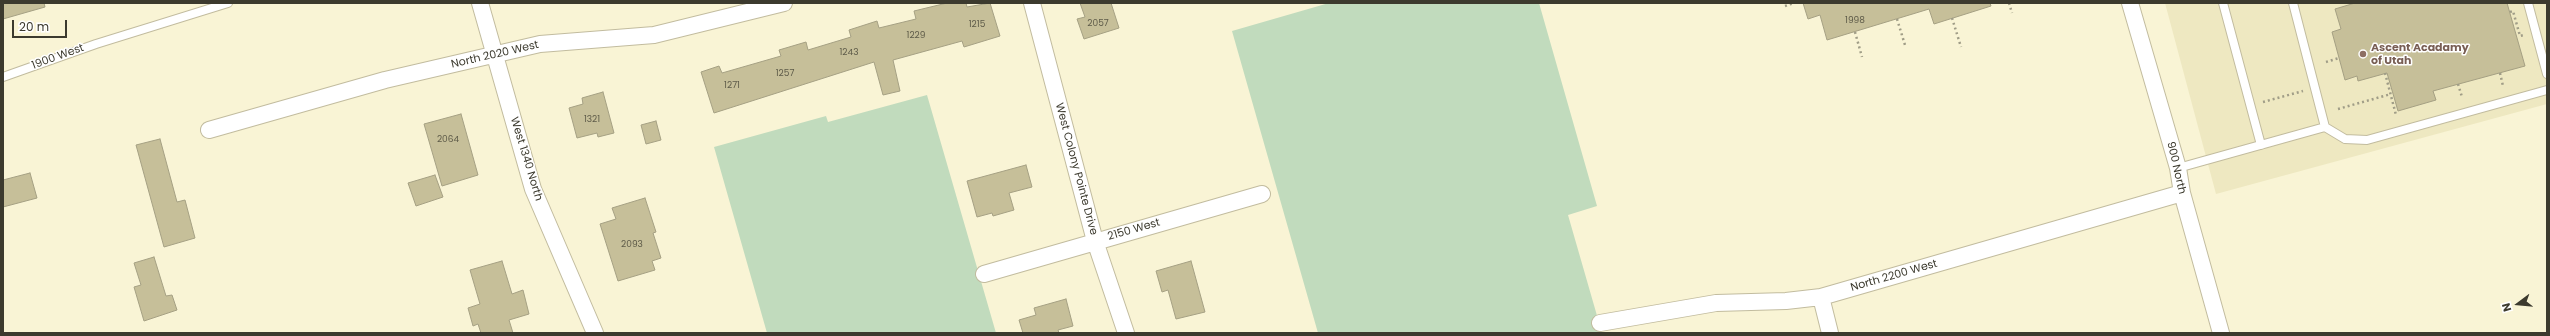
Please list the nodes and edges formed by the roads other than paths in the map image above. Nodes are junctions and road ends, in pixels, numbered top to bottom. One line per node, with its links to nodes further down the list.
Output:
1 (228, 3): 11 (lane, 1900 West)
2 (480, 3): 9 (street, West 1340 North)
3 (783, 3): 9 (street, North 2020 West)
4 (1032, 3): 19 (street, West Colony Pointe Drive)
5 (2130, 3): 16 (street, 900 North)
6 (2223, 3): 15 (lane)
7 (2292, 3): 13 (lane)
8 (2528, 3): 10 (lane)
9 (495, 55): 14 (street, North 2020 West); 23 (street, West 1340 North)
10 (2547, 74)
11 (3, 77)
12 (2547, 90): 13 (lane)
13 (2325, 126): 15 (lane)
14 (209, 130)
15 (2261, 145): 16 (lane)
16 (2178, 168): 17 (street, 900 North)
17 (2182, 193): 21 (street, North 2200 West); 26 (street, 900 North)
18 (1262, 194): 19 (street, 2150 West)
19 (1095, 242): 20 (street, 2150 West); 24 (street, West Colony Pointe Drive)
20 (984, 274)
21 (1821, 297): 22 (street, North 2200 West); 25 (street)
22 (1600, 323)
23 (595, 333)
24 (1126, 333)
25 (1830, 333)
26 (2220, 333)

